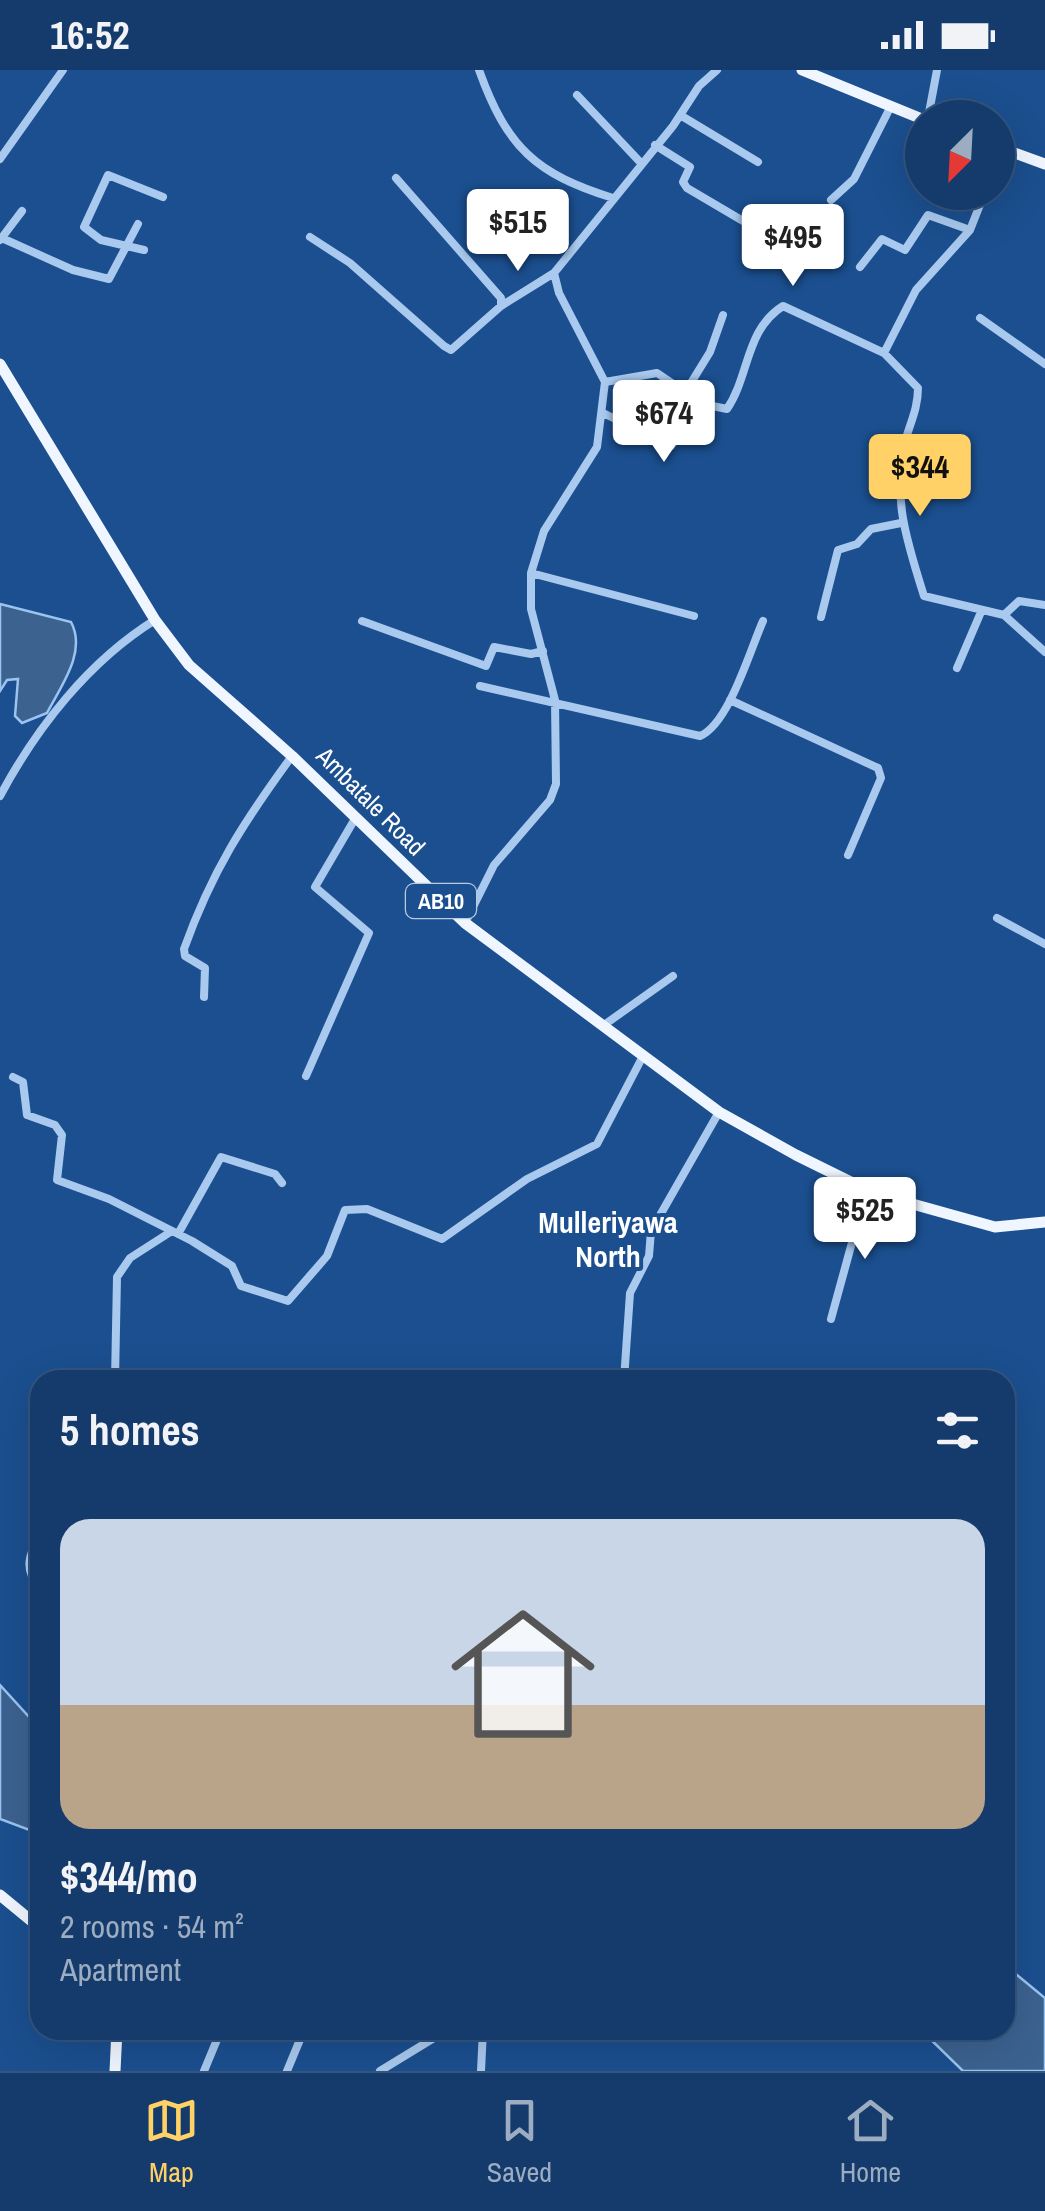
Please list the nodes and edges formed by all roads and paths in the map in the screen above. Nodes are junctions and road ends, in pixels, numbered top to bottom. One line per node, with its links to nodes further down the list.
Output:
1 (63, 70): 14 (street)
2 (479, 70): 20 (street)
3 (717, 70): 11 (street)
4 (802, 70): 6 (main road)
5 (937, 70): 8 (street)
6 (834, 76): 9 (main road)
7 (577, 95): 15 (street)
8 (930, 100)
9 (891, 106): 10 (main road); 21 (street)
10 (905, 111)
11 (680, 115): 12 (street); 16 (street)
12 (656, 146): 15 (street); 26 (street)
13 (1015, 156): 17 (main road)
14 (0, 159)
15 (640, 162): 20 (street)
16 (758, 162)
17 (1045, 164)
18 (396, 178): 33 (street)
19 (163, 197): 29 (street)
20 (613, 198): 32 (street)
21 (831, 200)
22 (978, 210): 25 (street)
23 (22, 211): 28 (street)
24 (138, 224): 29 (street)
25 (970, 230): 31 (street); 36 (street)
26 (760, 231)
27 (310, 237): 33 (street)
28 (2, 240): 29 (street)
29 (128, 245): 30 (street)
30 (144, 250)
31 (860, 268)
32 (554, 273): 33 (street); 40 (street)
33 (501, 306)
34 (724, 315): 42 (street)
35 (980, 318): 38 (street)
36 (884, 353): 43 (street); 45 (street)
37 (0, 364): 39 (main road, Ambatale Road / AB10)
38 (1045, 364)
39 (12, 379): 41 (street); 52 (main road, Ambatale Road / AB10)
40 (605, 382): 42 (street); 44 (street)
41 (0, 388)
42 (686, 391): 43 (street)
43 (703, 404): 44 (street)
44 (603, 412): 46 (street)
45 (901, 523): 48 (street); 51 (street)
46 (531, 574): 50 (street); 55 (street)
47 (1045, 605): 49 (street)
48 (980, 612): 49 (street); 57 (street)
49 (1004, 615): 56 (street)
50 (694, 616)
51 (821, 617)
52 (156, 620): 61 (main road, Ambatale Road / AB10); 62 (street)
53 (362, 621): 55 (street)
54 (763, 621): 60 (street)
55 (543, 651): 59 (street)
56 (1045, 652)
57 (957, 668)
58 (480, 686): 59 (street)
59 (555, 700): 60 (street); 66 (street)
60 (730, 700): 64 (street)
61 (292, 756): 63 (main road, Ambatale Road / AB10); 69 (street)
62 (0, 796)
63 (356, 817): 66 (main road, Ambatale Road / AB10); 72 (street)
64 (848, 855)
65 (997, 918): 67 (street)
66 (465, 923): 70 (main road, Ambatale Road / AB10)
67 (1045, 944)
68 (674, 976): 70 (street)
69 (204, 997)
70 (604, 1025): 71 (main road, Ambatale Road / AB10)
71 (644, 1056): 74 (main road, Ambatale Road / AB10); 78 (street)
72 (306, 1076)
73 (13, 1077): 78 (street)
74 (719, 1112): 76 (main road, Ambatale Road / AB10); 81 (street)
75 (282, 1182): 78 (street)
76 (873, 1193): 77 (main road, Ambatale Road / AB10); 79 (street)
77 (1045, 1222)
78 (175, 1232): 80 (street)
79 (831, 1319)
80 (114, 1370)
81 (625, 1370)
82 (0, 1894): 83 (main road)
83 (30, 1920)
84 (117, 2040): 89 (main road)
85 (217, 2040): 90 (street)
86 (300, 2040): 91 (street)
87 (430, 2040): 92 (street)
88 (482, 2040): 93 (street)
89 (115, 2071)
90 (204, 2071)
91 (287, 2071)
92 (380, 2071)
93 (480, 2071)

